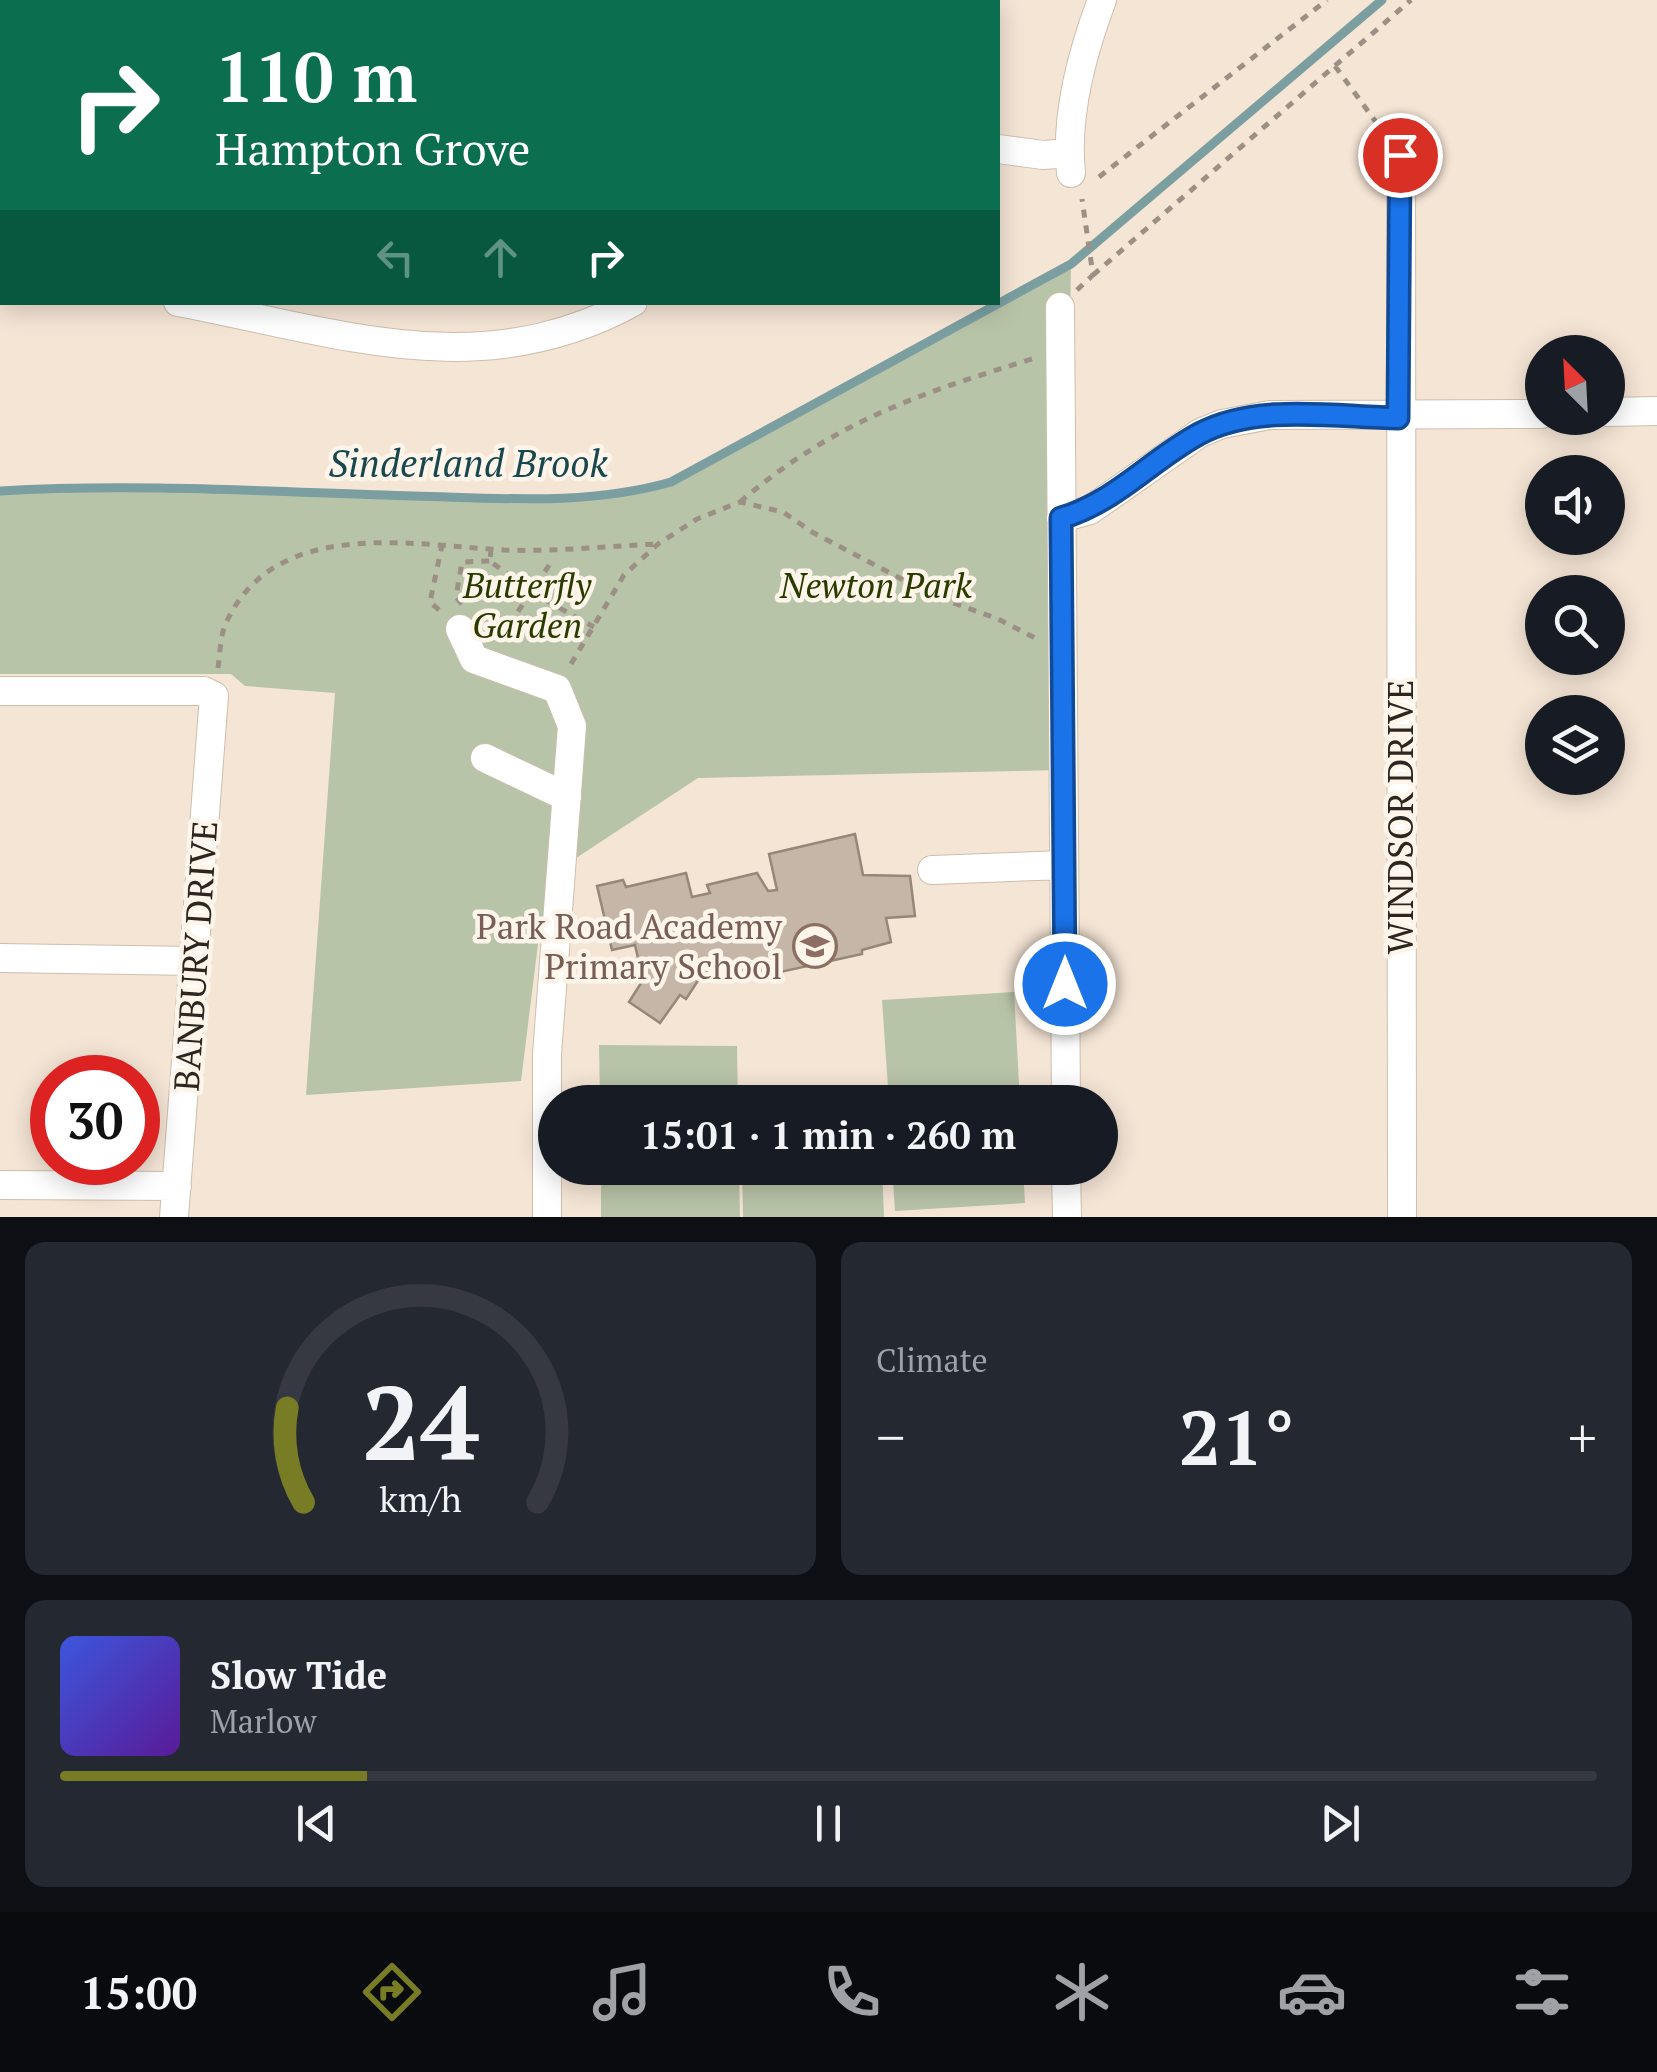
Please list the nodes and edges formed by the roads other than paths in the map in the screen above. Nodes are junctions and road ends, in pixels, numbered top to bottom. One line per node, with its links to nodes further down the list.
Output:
1 (1102, 0): 2 (street)
2 (1000, 149)
3 (1400, 155): 10 (street, WINDSOR DRIVE)
4 (194, 305): 5 (street)
5 (626, 305)
6 (1060, 306): 11 (street)
7 (1657, 411): 8 (street)
8 (1625, 412)
9 (1525, 414): 10 (street)
10 (1398, 418): 11 (street); 27 (street, WINDSOR DRIVE)
11 (1061, 518): 16 (street)
12 (462, 618): 15 (street)
13 (0, 691): 19 (street, BANBURY DRIVE)
14 (485, 758): 15 (street)
15 (567, 796): 25 (street)
16 (1064, 865): 17 (street); 20 (street)
17 (932, 870)
18 (0, 958): 19 (street)
19 (195, 961): 23 (street, BANBURY DRIVE)
20 (1066, 1085)
21 (0, 1185): 23 (street)
22 (1066, 1185): 26 (street)
23 (177, 1186): 24 (street, BANBURY DRIVE)
24 (174, 1217)
25 (547, 1217)
26 (1067, 1217)
27 (1402, 1217)

